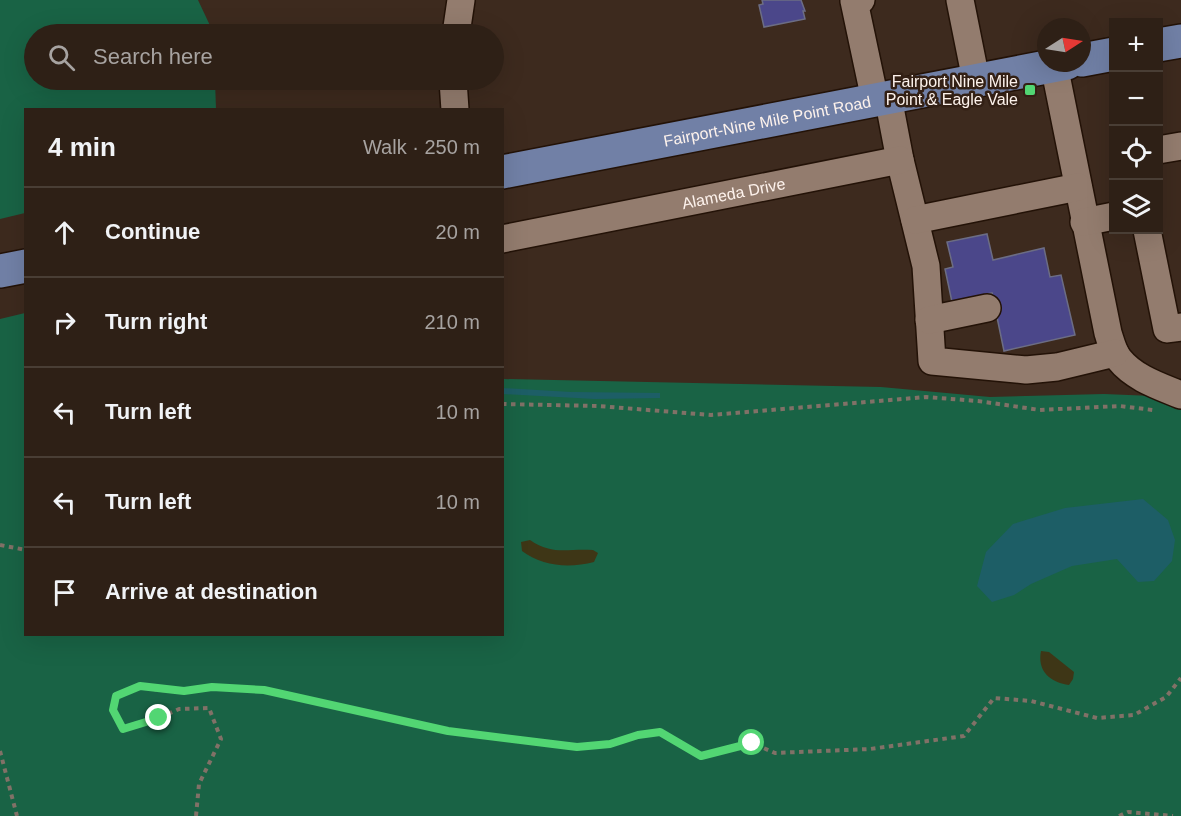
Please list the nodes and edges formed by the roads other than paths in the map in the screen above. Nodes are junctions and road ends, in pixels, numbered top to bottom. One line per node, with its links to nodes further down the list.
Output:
1 (461, 0): 4 (street)
2 (856, 0): 13 (street)
3 (960, 0): 11 (street)
4 (457, 24)
5 (1181, 41): 6 (main road)
6 (1163, 44)
7 (1109, 55): 8 (main road, Fairport-Nine Mile Point Road)
8 (1091, 58)
9 (1037, 69): 11 (main road, Fairport-Nine Mile Point Road)
10 (1069, 72): 19 (street)
11 (976, 80): 13 (main road, Fairport-Nine Mile Point Road)
12 (454, 90): 14 (street)
13 (881, 99): 17 (street); 18 (main road, Fairport-Nine Mile Point Road)
14 (455, 108)
15 (1181, 146): 16 (street)
16 (1163, 149)
17 (900, 160): 21 (street); 24 (street, Alameda Drive)
18 (504, 172)
19 (1078, 188): 21 (street); 22 (street)
20 (1109, 217): 22 (street)
21 (915, 220): 28 (street)
22 (1084, 222): 30 (street)
23 (1148, 234): 29 (street)
24 (504, 239)
25 (24, 266): 26 (main road)
26 (0, 271)
27 (987, 308): 28 (street)
28 (929, 320): 30 (street)
29 (1181, 327)
30 (1115, 354): 31 (street)
31 (1181, 394)

